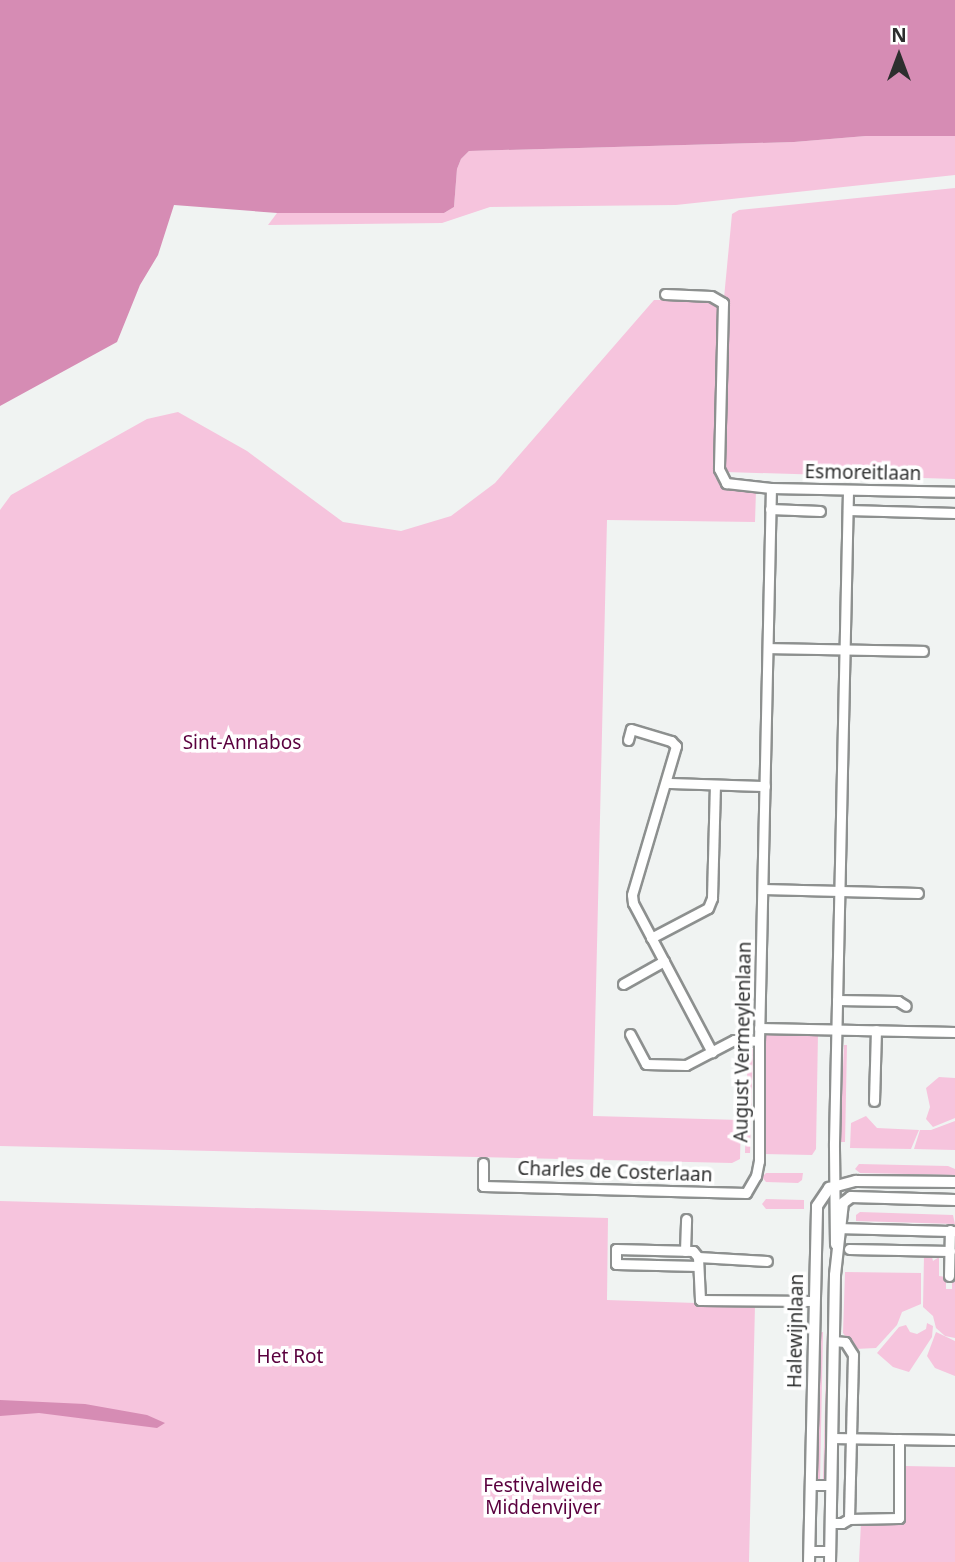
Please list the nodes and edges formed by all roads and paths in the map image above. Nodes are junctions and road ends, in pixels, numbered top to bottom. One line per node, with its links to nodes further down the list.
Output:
1 (665, 294): 2 (street, Esmoreitlaan)
2 (771, 488): 3 (street, Esmoreitlaan); 5 (street, August Vermeylenlaan)
3 (848, 490): 4 (street, Esmoreitlaan); 6 (street)
4 (955, 492)
5 (771, 509): 7 (street, Esmoreitlaan); 9 (street, August Vermeylenlaan)
6 (848, 510): 8 (street, Esmoreitlaan); 10 (street)
7 (821, 511)
8 (955, 513)
9 (768, 648): 10 (street); 15 (street, August Vermeylenlaan)
10 (845, 650): 11 (street); 17 (street)
11 (923, 651)
12 (628, 740): 13 (street)
13 (667, 783): 14 (street); 19 (street)
14 (715, 785): 15 (street); 19 (street)
15 (765, 786): 16 (street, August Vermeylenlaan)
16 (763, 889): 17 (street); 24 (street, August Vermeylenlaan)
17 (839, 891): 18 (street); 22 (street)
18 (918, 893)
19 (651, 938): 20 (street)
20 (664, 961): 21 (street); 30 (street)
21 (623, 984)
22 (837, 1000): 23 (street); 25 (street)
23 (906, 1006)
24 (759, 1028): 25 (street); 29 (street, August Vermeylenlaan)
25 (836, 1030): 26 (street); 34 (street)
26 (876, 1030): 27 (street); 31 (street)
27 (955, 1032)
28 (630, 1034): 30 (street)
29 (759, 1041): 30 (street); 35 (street, August Vermeylenlaan)
30 (712, 1052)
31 (874, 1101)
32 (483, 1163): 35 (street, Charles de Costerlaan)
33 (954, 1182): 34 (main road)
34 (834, 1188): 36 (street); 39 (street); 41 (main road, Halewijnlaan)
35 (746, 1193)
36 (851, 1197): 37 (main road); 39 (main road)
37 (955, 1200)
38 (686, 1219): 43 (street)
39 (837, 1230): 40 (street); 41 (street); 49 (main road, Halewijnlaan)
40 (953, 1231): 44 (street)
41 (815, 1236): 48 (main road, Halewijnlaan)
42 (849, 1249): 44 (street)
43 (685, 1251): 45 (street); 45 (street)
44 (950, 1251): 47 (street)
45 (698, 1261): 46 (street); 48 (street)
46 (768, 1261)
47 (949, 1276)
48 (814, 1301): 54 (main road, Halewijnlaan)
49 (834, 1341): 50 (main road, Halewijnlaan); 51 (street, Halewijnlaan)
50 (832, 1438): 51 (street); 55 (main road, Halewijnlaan)
51 (851, 1438): 52 (street); 56 (street, Halewijnlaan)
52 (899, 1439): 53 (street); 56 (street)
53 (955, 1440)
54 (810, 1485): 55 (street); 58 (main road, Halewijnlaan)
55 (831, 1485): 57 (main road, Halewijnlaan)
56 (849, 1519): 57 (street)
57 (830, 1523): 59 (main road, Halewijnlaan)
58 (809, 1556): 59 (street)
59 (830, 1556)

